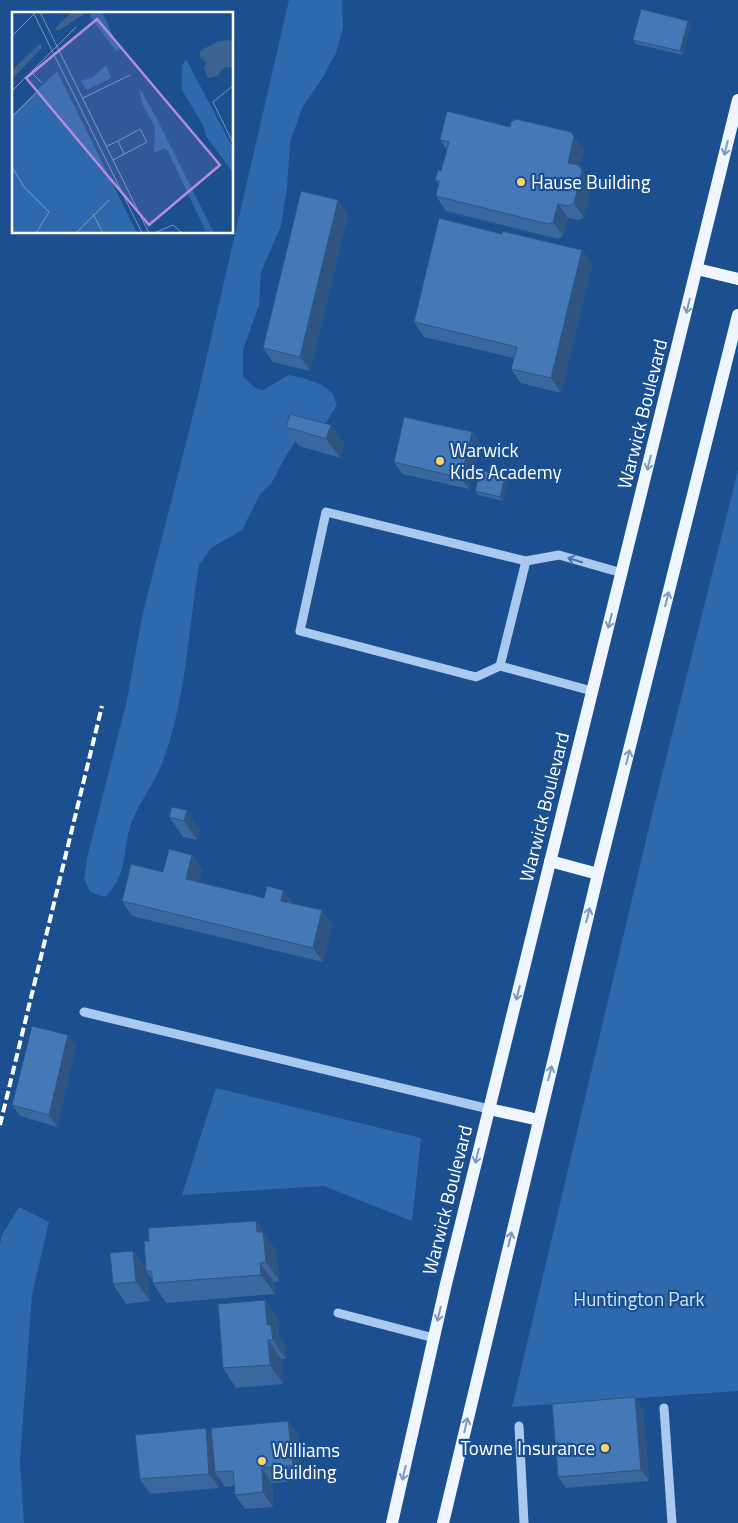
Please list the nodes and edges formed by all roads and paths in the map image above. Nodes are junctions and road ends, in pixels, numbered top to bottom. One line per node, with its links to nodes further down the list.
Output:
1 (738, 100): 2 (main road, Warwick Boulevard, one-way to 2)
2 (697, 269): 3 (main road); 6 (main road, Warwick Boulevard, one-way to 6)
3 (738, 279)
4 (738, 315): 10 (main road, one-way to 4)
5 (526, 561): 6 (lane, one-way to 5); 7 (lane); 7 (lane)
6 (622, 573): 8 (main road, Warwick Boulevard, one-way to 8)
7 (500, 666): 8 (lane)
8 (592, 691): 9 (main road, Warwick Boulevard)
9 (550, 861): 10 (main road); 12 (main road, Warwick Boulevard, one-way to 12)
10 (598, 874): 13 (main road, one-way to 10)
11 (84, 1012): 12 (lane)
12 (489, 1109): 13 (main road); 15 (main road, Warwick Boulevard, one-way to 15)
13 (538, 1120): 19 (main road, one-way to 13)
14 (338, 1314): 15 (lane)
15 (434, 1338): 18 (main road, Warwick Boulevard, one-way to 18)
16 (664, 1408): 21 (lane)
17 (519, 1426): 20 (lane)
18 (392, 1523)
19 (443, 1523)
20 (524, 1523)
21 (672, 1523)

